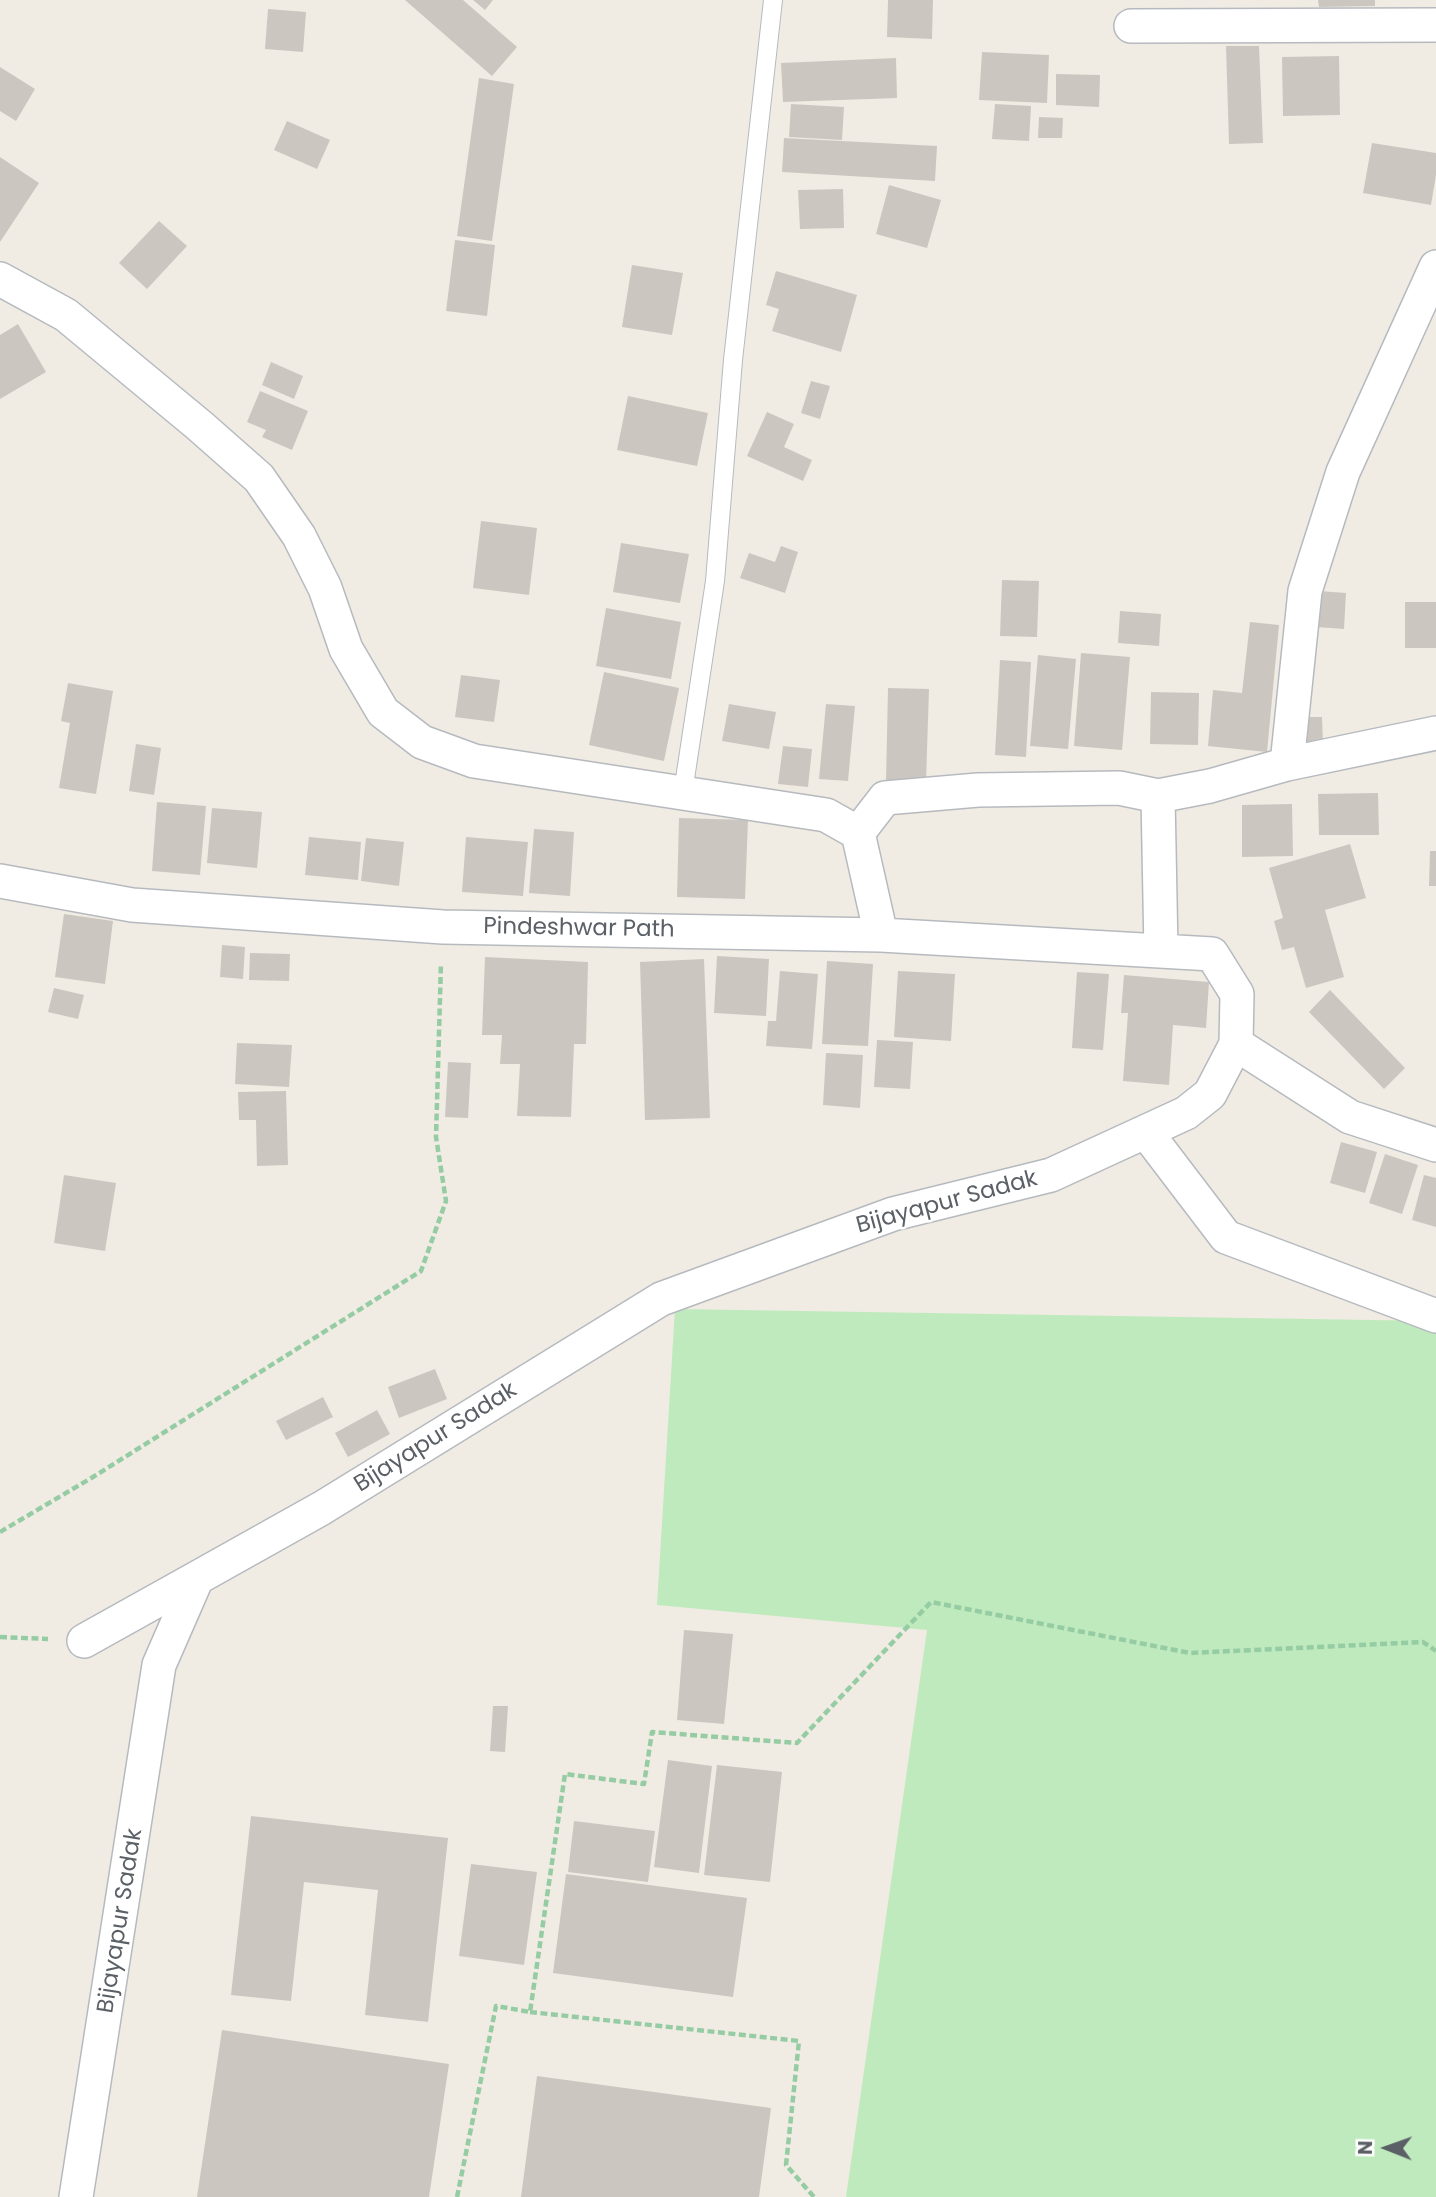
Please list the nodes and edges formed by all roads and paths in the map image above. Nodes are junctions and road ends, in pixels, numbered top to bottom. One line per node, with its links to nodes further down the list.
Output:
1 (773, 0): 8 (lane)
2 (1436, 25): 3 (street)
3 (1131, 26)
4 (1436, 267): 7 (street)
5 (0, 279): 8 (street)
6 (1436, 733): 7 (street)
7 (1287, 764): 9 (street)
8 (683, 792): 10 (street)
9 (1158, 796): 10 (street); 14 (street)
10 (858, 833): 13 (street)
11 (0, 881): 12 (street, Pindeshwar Path)
12 (443, 927): 13 (street, Pindeshwar Path); 19 (path)
13 (881, 935): 14 (street, Pindeshwar Path)
14 (1161, 951): 15 (street, Pindeshwar Path)
15 (1236, 1044): 16 (street, Bijayapur Sadak); 17 (street)
16 (1146, 1132): 18 (street); 20 (street, Bijayapur Sadak)
17 (1436, 1145)
18 (1436, 1316)
19 (0, 1532)
20 (197, 1578): 22 (street); 25 (street, Bijayapur Sadak)
21 (0, 1637): 22 (path)
22 (84, 1641)
23 (1436, 1651): 24 (path)
24 (530, 2012): 26 (path); 27 (path)
25 (76, 2197)
26 (457, 2197)
27 (814, 2197)

